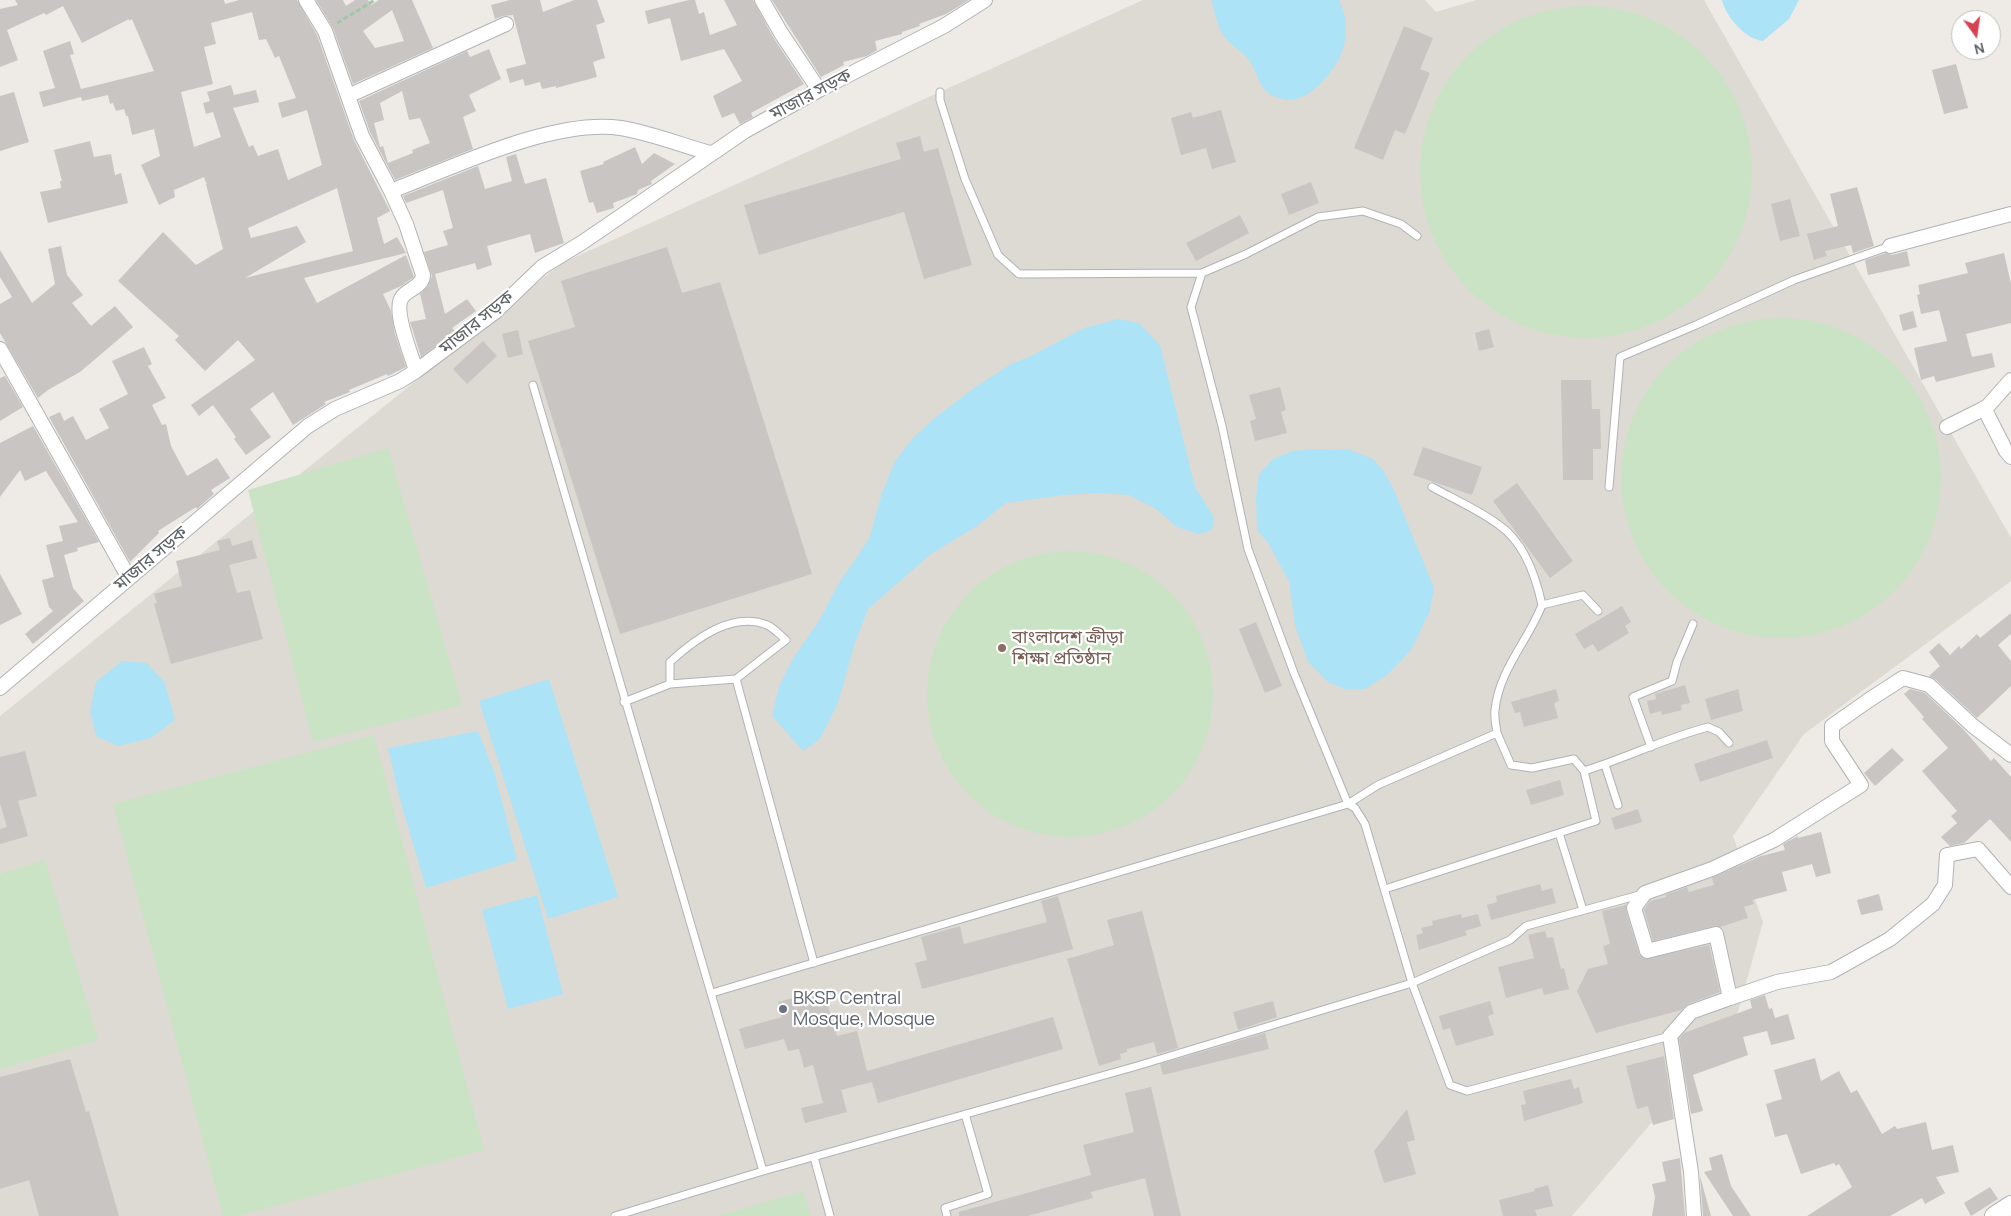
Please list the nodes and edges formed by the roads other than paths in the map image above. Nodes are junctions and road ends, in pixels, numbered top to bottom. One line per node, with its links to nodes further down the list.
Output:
1 (306, 0): 7 (street)
2 (762, 0): 5 (street)
3 (985, 0): 5 (street, মাজার সড়ক)
4 (506, 24): 7 (street)
5 (819, 90): 8 (street, মাজার সড়ক)
6 (940, 92): 13 (lane)
7 (348, 96): 9 (street)
8 (710, 153): 9 (street); 15 (street, মাজার সড়ক)
9 (391, 191): 15 (street)
10 (2011, 214): 12 (street)
11 (1417, 236): 13 (lane)
12 (1890, 246): 22 (lane)
13 (1202, 273): 37 (lane)
14 (0, 349): 23 (street)
15 (416, 371): 23 (street, মাজার সড়ক)
16 (2011, 380): 18 (street)
17 (533, 385): 30 (lane)
18 (1984, 408): 19 (street); 20 (street)
19 (1947, 426)
20 (2011, 457)
21 (1432, 487): 24 (lane)
22 (1609, 487)
23 (129, 578): 29 (street, মাজার সড়ক)
24 (1542, 605): 25 (lane); 31 (lane)
25 (1598, 611)
26 (1693, 624): 33 (lane)
27 (736, 679): 28 (lane); 28 (lane); 44 (lane)
28 (670, 684): 30 (lane)
29 (0, 688)
30 (624, 702): 46 (lane)
31 (1497, 733): 36 (lane); 37 (lane)
32 (1729, 743): 33 (lane)
33 (1651, 747): 35 (lane)
34 (2011, 755): 42 (street)
35 (1605, 764): 36 (lane); 38 (lane)
36 (1584, 771): 39 (lane)
37 (1348, 804): 41 (lane); 44 (lane)
38 (1618, 804)
39 (1559, 833): 41 (lane); 43 (lane)
40 (2011, 887): 47 (street)
41 (1385, 889): 45 (lane)
42 (1645, 893): 43 (lane); 47 (street)
43 (1583, 910): 45 (lane)
44 (814, 963): 46 (lane)
45 (1412, 983): 48 (lane); 49 (lane)
46 (712, 993): 51 (lane)
47 (1730, 998): 48 (street)
48 (1670, 1036): 56 (street)
49 (966, 1114): 50 (lane); 55 (lane)
50 (814, 1157): 51 (lane); 54 (lane)
51 (763, 1171): 53 (lane)
52 (2011, 1205): 57 (street)
53 (615, 1216)
54 (830, 1216)
55 (947, 1216)
56 (1694, 1216)
57 (1994, 1216)

